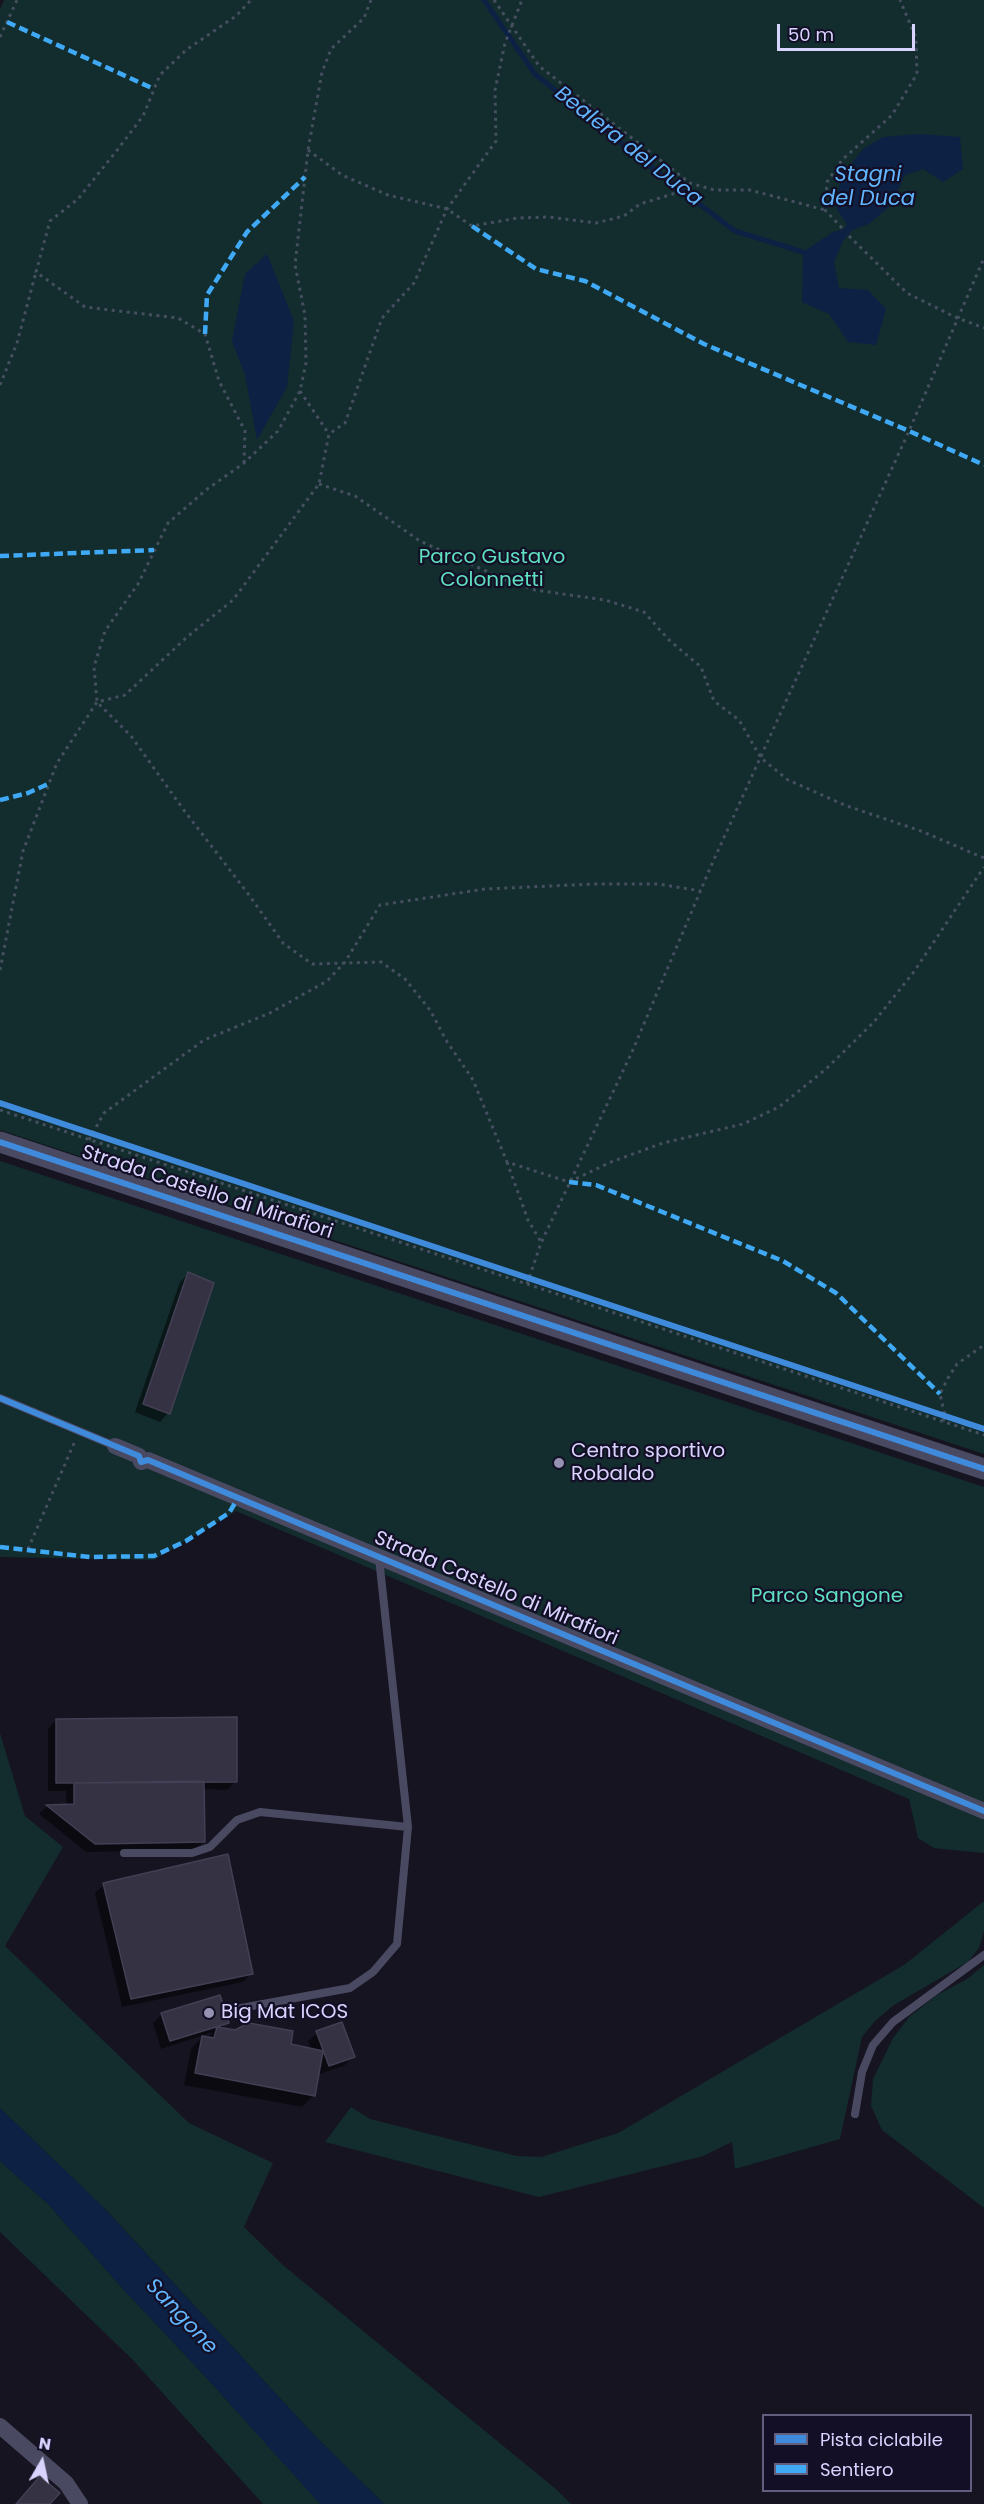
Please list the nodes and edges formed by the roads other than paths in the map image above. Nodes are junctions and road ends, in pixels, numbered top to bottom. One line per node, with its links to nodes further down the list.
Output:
1 (0, 1142): 4 (street, Strada Castello di Mirafiori)
2 (0, 1398): 3 (lane, Strada Castello di Mirafiori)
3 (115, 1446): 5 (street, Strada Castello di Mirafiori)
4 (984, 1469)
5 (379, 1558): 6 (street, Strada Castello di Mirafiori); 7 (lane)
6 (984, 1811)
7 (408, 1827): 8 (lane); 10 (lane)
8 (124, 1853)
9 (984, 1955): 11 (lane)
10 (241, 2008)
11 (855, 2114)
12 (0, 2426): 13 (street)
13 (80, 2504)

